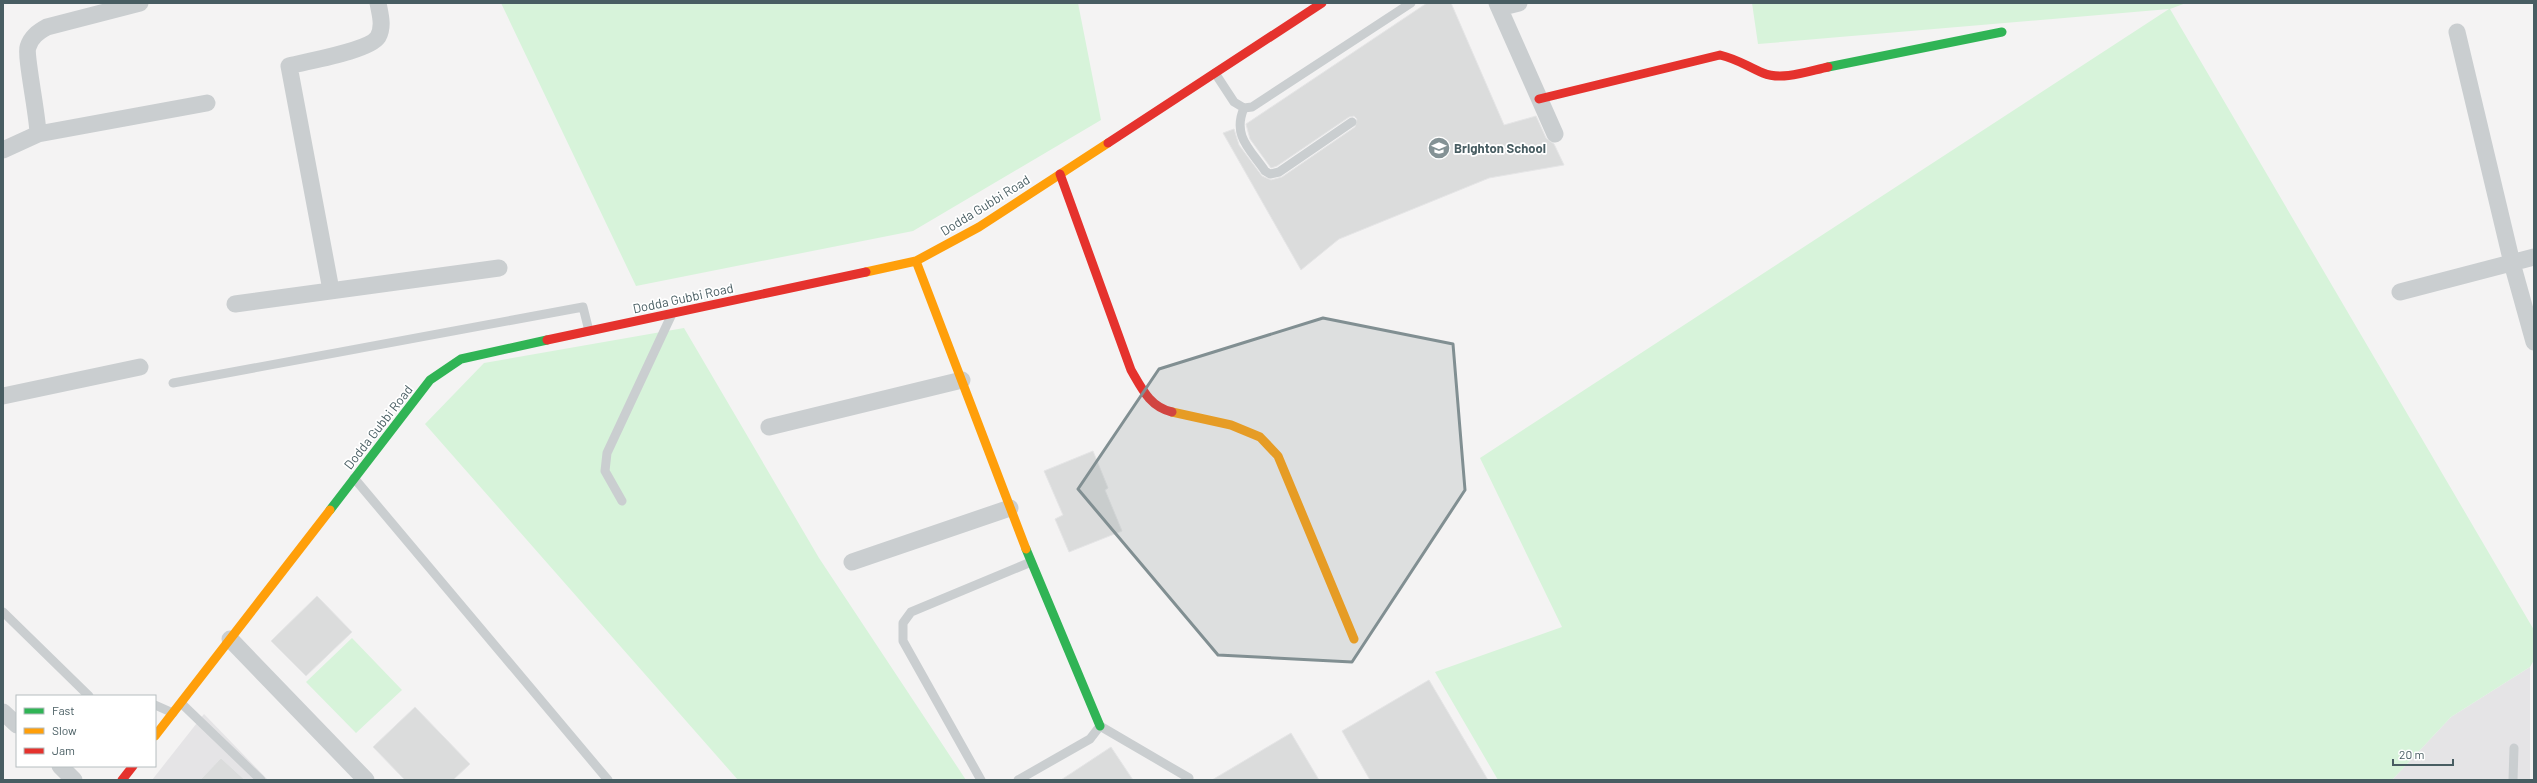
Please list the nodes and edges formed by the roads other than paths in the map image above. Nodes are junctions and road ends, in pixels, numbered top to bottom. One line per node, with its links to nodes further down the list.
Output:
1 (140, 3): 14 (street)
2 (378, 3): 22 (street)
3 (1322, 3): 9 (street, Dodda Gubbi Road)
4 (1410, 3): 12 (lane)
5 (1518, 3): 6 (street)
6 (1498, 6): 10 (street)
7 (2002, 32): 10 (street)
8 (2457, 32): 20 (street)
9 (1215, 73): 12 (lane); 17 (street, Dodda Gubbi Road)
10 (1539, 99): 15 (street)
11 (207, 103): 14 (street)
12 (1244, 108): 13 (lane)
13 (1352, 122)
14 (38, 134): 16 (street)
15 (1555, 134)
16 (3, 150)
17 (1060, 174): 19 (street, Dodda Gubbi Road); 40 (street)
18 (2534, 257): 20 (street)
19 (916, 261): 25 (street, Dodda Gubbi Road); 29 (street)
20 (2512, 263): 23 (street); 27 (street)
21 (499, 268): 22 (street)
22 (331, 290): 24 (street)
23 (2400, 292)
24 (236, 304)
25 (672, 313): 26 (street, Dodda Gubbi Road); 34 (lane)
26 (589, 331): 30 (lane); 33 (street, Dodda Gubbi Road)
27 (2534, 342)
28 (140, 367): 31 (street)
29 (962, 380): 32 (street); 35 (street)
30 (173, 383)
31 (3, 396)
32 (769, 427)
33 (354, 478): 39 (street, Dodda Gubbi Road); 57 (lane)
34 (622, 501)
35 (1010, 508): 36 (street); 37 (street)
36 (852, 562)
37 (1031, 562): 47 (street); 58 (lane)
38 (3, 612): 41 (lane)
39 (230, 639): 42 (street, Dodda Gubbi Road); 56 (street)
40 (1354, 639)
41 (88, 695)
42 (181, 704): 45 (street, Dodda Gubbi Road); 55 (lane)
43 (156, 705): 45 (lane)
44 (3, 712): 46 (street)
45 (173, 713): 48 (street, Dodda Gubbi Road)
46 (16, 724)
47 (1100, 726): 52 (lane); 59 (lane)
48 (156, 735)
49 (2514, 748): 60 (lane)
50 (61, 767): 53 (street)
51 (132, 767): 54 (street)
52 (1189, 778)
53 (74, 780)
54 (122, 780)
55 (261, 780)
56 (366, 780)
57 (608, 780)
58 (981, 780)
59 (1018, 780)
60 (2513, 780)

